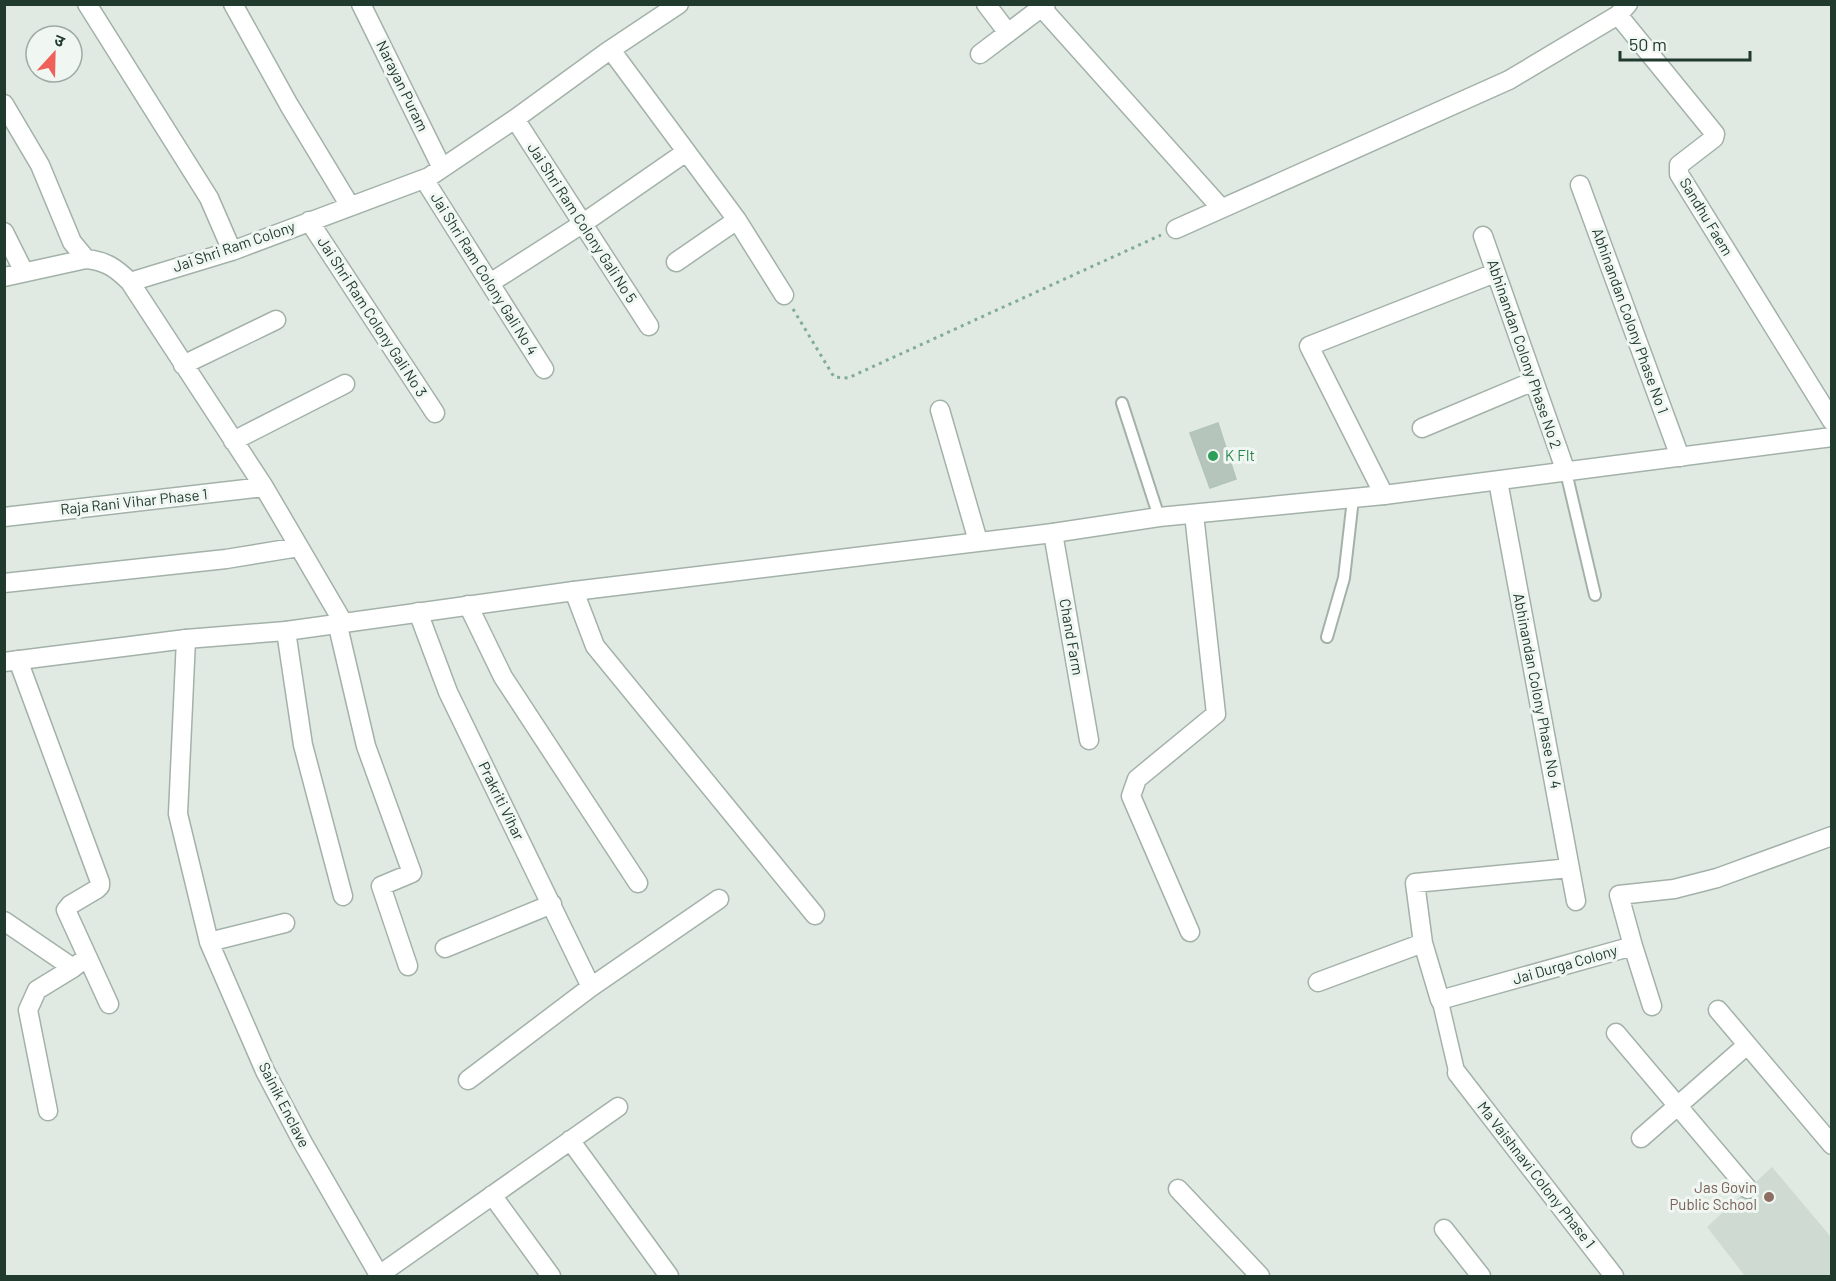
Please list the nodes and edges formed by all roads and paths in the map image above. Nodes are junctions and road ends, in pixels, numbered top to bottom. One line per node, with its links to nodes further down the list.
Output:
1 (87, 4): 25 (street)
2 (233, 4): 17 (street)
3 (361, 4): 14 (street, Narayan Puram)
4 (679, 4): 9 (street, Jai Shri Ram Colony)
5 (986, 4): 8 (street)
6 (1044, 6): 8 (street); 18 (street)
7 (1623, 10): 18 (street); 43 (street, Sandhu Faem)
8 (1008, 33): 10 (street)
9 (610, 50): 12 (street, Jai Shri Ram Colony); 13 (street)
10 (980, 54)
11 (4, 104): 26 (street)
12 (515, 119): 14 (street, Jai Shri Ram Colony); 21 (street, Jai Shri Ram Colony Gali No 5)
13 (686, 152): 19 (street); 21 (street)
14 (442, 168): 15 (street, Jai Shri Ram Colony)
15 (424, 179): 17 (street, Jai Shri Ram Colony); 32 (street, Jai Shri Ram Colony Gali No 4)
16 (1580, 185): 47 (street, Abhinandan Colony Phase No 1)
17 (350, 206): 20 (street, Jai Shri Ram Colony)
18 (1221, 208): 22 (street)
19 (737, 220): 27 (street); 33 (street)
20 (309, 221): 25 (street, Jai Shri Ram Colony); 42 (street, Jai Shri Ram Colony Gali No 3)
21 (582, 224): 32 (street); 35 (street, Jai Shri Ram Colony Gali No 5)
22 (1176, 229): 33 (path)
23 (4, 232): 28 (street)
24 (1483, 236): 29 (street, Abhinandan Colony Phase No 2)
25 (232, 250): 31 (street, Jai Shri Ram Colony)
26 (86, 260): 28 (street); 31 (street)
27 (676, 262)
28 (24, 272): 30 (street)
29 (1495, 273): 38 (street, Abhinandan Colony Phase No 2); 51 (street)
30 (4, 277)
31 (130, 282): 36 (street)
32 (489, 283): 37 (street, Jai Shri Ram Colony Gali No 4)
33 (787, 300)
34 (276, 320): 36 (street)
35 (649, 326)
36 (183, 365): 46 (street)
37 (544, 369)
38 (1534, 381): 44 (street); 48 (street, Abhinandan Colony Phase No 2)
39 (345, 384): 46 (street)
40 (1122, 403): 55 (lane)
41 (940, 410): 57 (street)
42 (435, 413)
43 (1832, 421)
44 (1422, 428)
45 (1832, 437): 47 (street)
46 (233, 441): 50 (street)
47 (1680, 457): 48 (street)
48 (1566, 472): 49 (street); 61 (lane)
49 (1498, 481): 51 (street); 71 (street, Abhinandan Colony Phase No 4)
50 (264, 487): 54 (street, Raja Rani Vihar Phase 1); 58 (street)
51 (1384, 495): 52 (street)
52 (1353, 499): 53 (street); 66 (lane)
53 (1194, 514): 55 (street); 80 (street)
54 (4, 517)
55 (1159, 517): 56 (street)
56 (1053, 533): 57 (street); 69 (street, Chand Farm)
57 (978, 541): 60 (street)
58 (299, 547): 59 (street); 64 (street)
59 (4, 583)
60 (574, 591): 62 (street); 77 (street)
61 (1595, 595)
62 (468, 605): 63 (street); 72 (street)
63 (418, 612): 64 (street); 76 (street, Prakriti Vihar)
64 (340, 622): 65 (street); 86 (street)
65 (286, 631): 67 (street); 73 (street)
66 (1327, 637)
67 (186, 639): 68 (street); 81 (street, Sainik Enclave)
68 (11, 661): 85 (street)
69 (1089, 740)
70 (1832, 836): 83 (street, Jai Durga Colony)
71 (1570, 868): 75 (street, Abhinandan Colony Phase No 4); 82 (street)
72 (638, 883)
73 (343, 896)
74 (719, 899): 88 (street)
75 (1576, 901)
76 (552, 904): 84 (street); 88 (street, Prakriti Vihar)
77 (815, 915)
78 (4, 921): 85 (street)
79 (285, 923): 81 (street)
80 (1190, 932)
81 (209, 942): 105 (street, Sainik Enclave)
82 (1423, 944): 87 (street); 89 (street)
83 (1632, 946): 89 (street, Jai Durga Colony); 91 (street)
84 (445, 948)
85 (80, 962): 90 (street); 99 (street)
86 (408, 966)
87 (1318, 982)
88 (591, 987): 96 (street)
89 (1440, 1000): 95 (street)
90 (109, 1004)
91 (1652, 1006)
92 (1718, 1010): 94 (street)
93 (1616, 1033): 97 (street)
94 (1747, 1045): 97 (street); 102 (street)
95 (1457, 1073): 111 (street, Ma Vaishnavi Colony Phase 1)
96 (468, 1080)
97 (1677, 1106): 100 (street); 104 (street)
98 (618, 1107): 101 (street, Sainik Enclave)
99 (48, 1112)
100 (1641, 1138)
101 (570, 1140): 105 (street, Sainik Enclave); 108 (street)
102 (1832, 1145)
103 (1178, 1189): 109 (street)
104 (1748, 1189)
105 (492, 1195): 107 (street)
106 (1444, 1229): 110 (street)
107 (550, 1276)
108 (669, 1276)
109 (1260, 1276)
110 (1481, 1276)
111 (1614, 1276)

